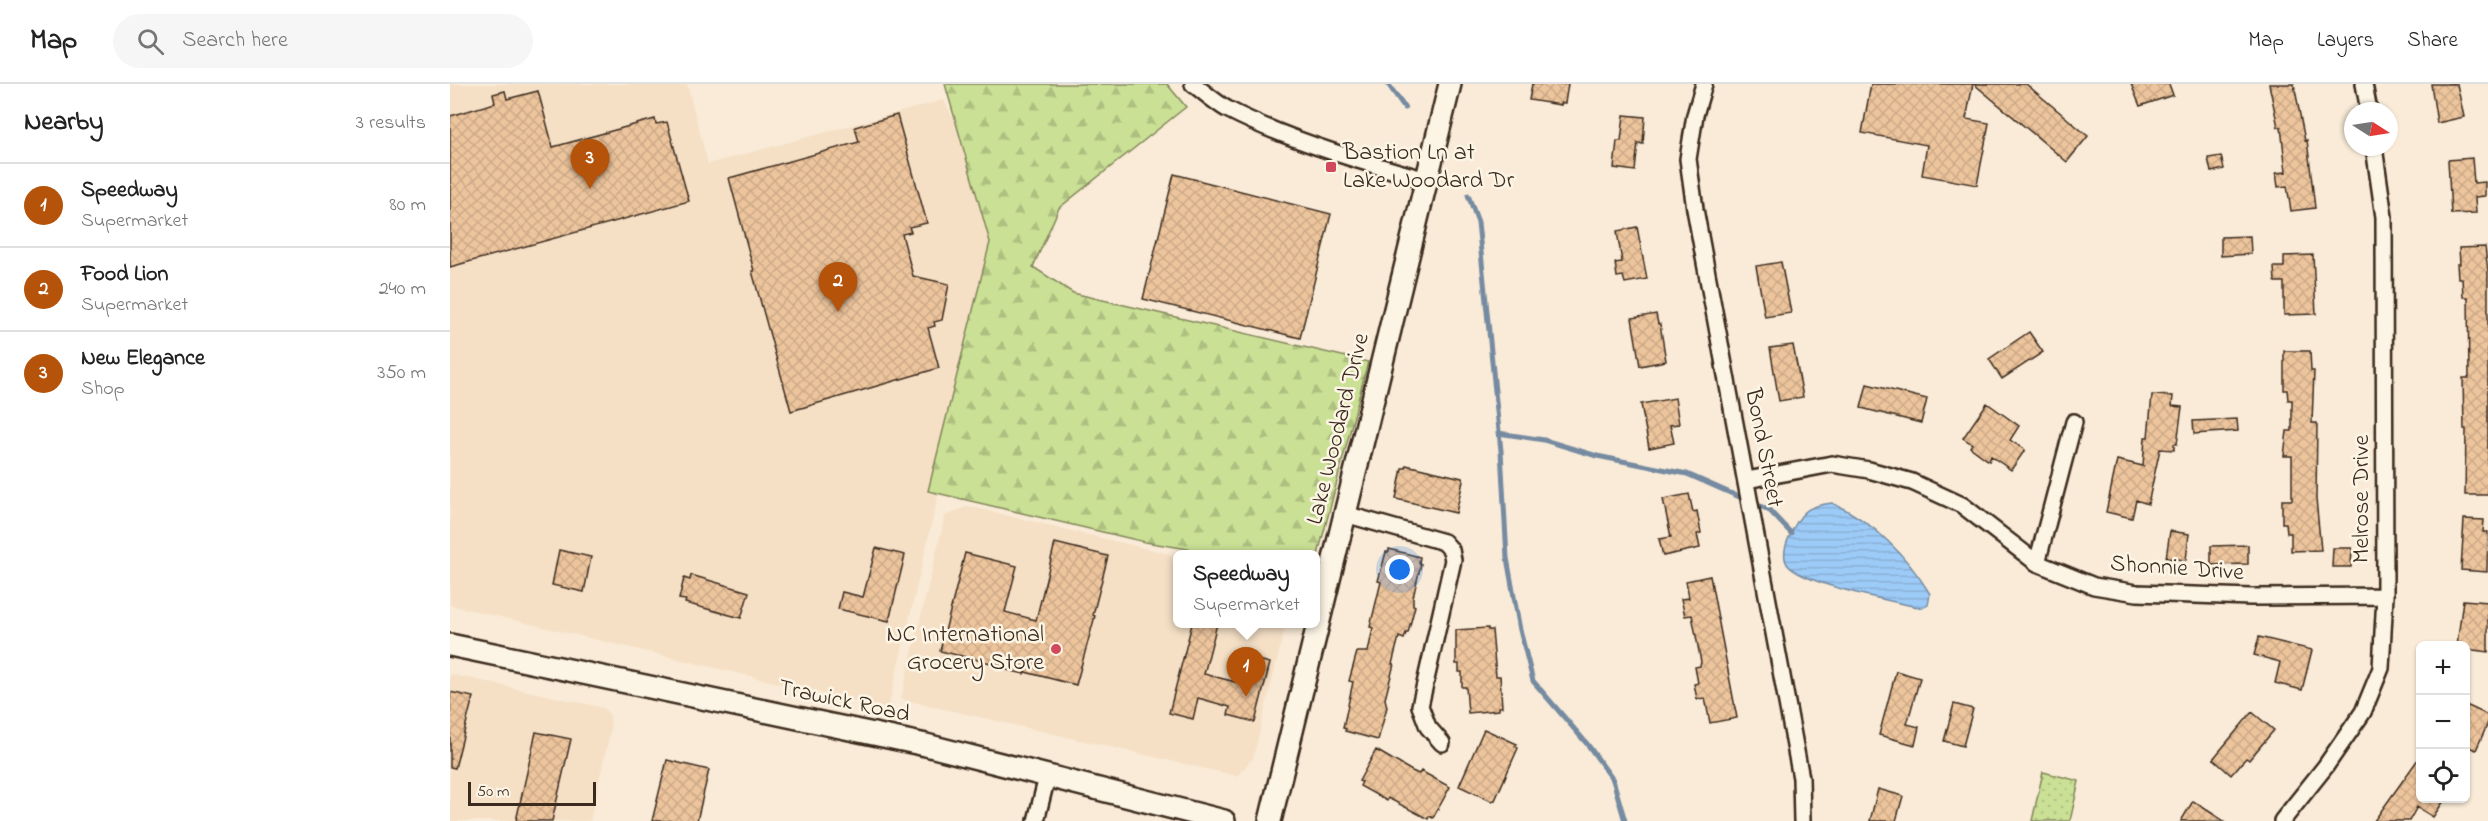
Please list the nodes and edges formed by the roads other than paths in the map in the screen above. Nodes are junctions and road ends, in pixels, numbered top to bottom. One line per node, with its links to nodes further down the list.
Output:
1 (1193, 84): 7 (street)
2 (1450, 84): 7 (street, Lake Woodard Drive)
3 (1704, 84): 9 (street, Bond Street)
4 (2364, 84): 5 (street)
5 (2367, 102)
6 (2375, 156): 12 (street, Melrose Drive)
7 (1426, 180): 10 (street, Lake Woodard Drive)
8 (2074, 422): 11 (street)
9 (1747, 480): 11 (street, Shonnie Drive); 21 (street, Bond Street)
10 (1344, 514): 13 (street, Lake Woodard Drive); 16 (street)
11 (2037, 563): 12 (street, Shonnie Drive)
12 (2385, 596): 22 (street, Melrose Drive)
13 (1320, 614)
14 (1317, 628): 20 (street, Lake Woodard Drive)
15 (450, 645): 17 (street, Trawick Road)
16 (1442, 743)
17 (1047, 777): 18 (street); 19 (street, Trawick Road)
18 (1036, 821)
19 (1224, 821)
20 (1270, 821)
21 (1802, 821)
22 (2282, 821)

